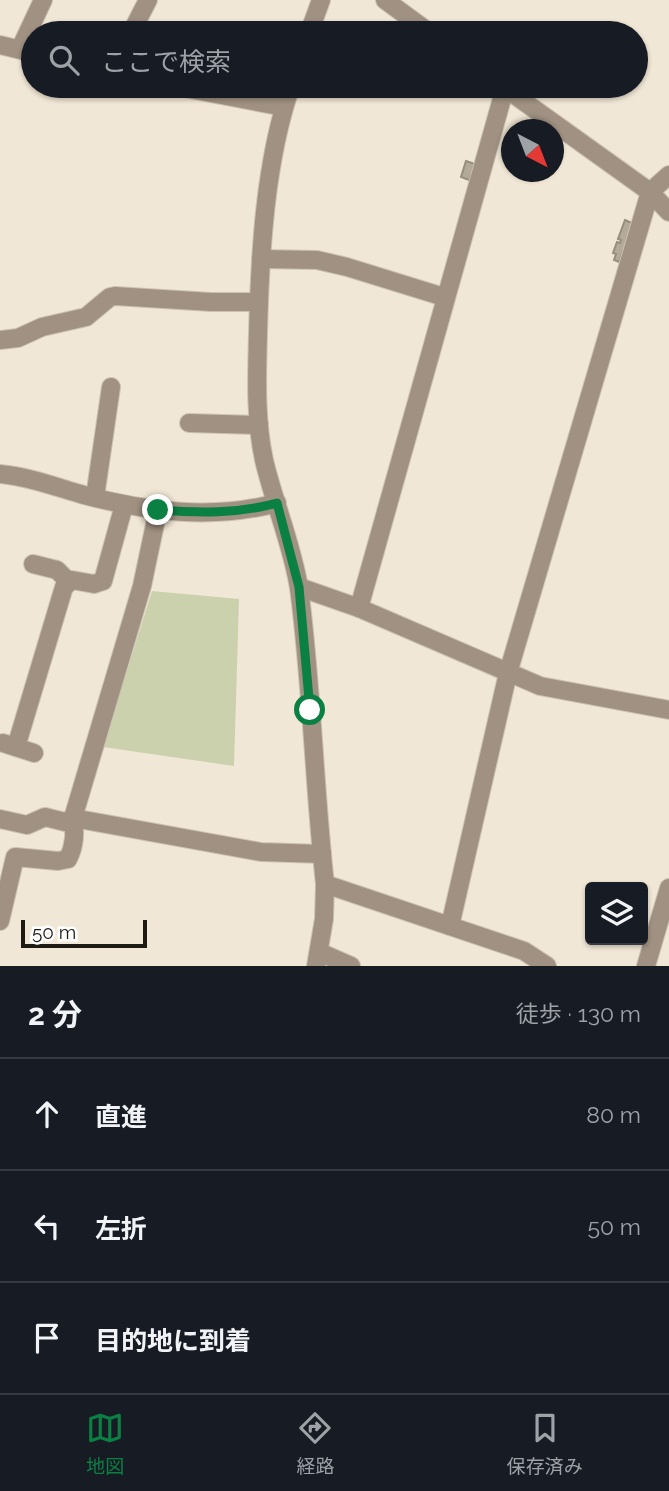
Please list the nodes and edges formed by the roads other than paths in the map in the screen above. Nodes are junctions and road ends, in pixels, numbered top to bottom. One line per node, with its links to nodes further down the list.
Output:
1 (43, 0): 5 (street)
2 (148, 0): 6 (street)
3 (321, 0): 7 (street)
4 (384, 0): 8 (street)
5 (36, 21)
6 (137, 21)
7 (313, 21)
8 (413, 21)
9 (0, 45): 10 (street)
10 (21, 50)
11 (237, 98): 15 (street)
12 (287, 98): 15 (street)
13 (500, 98): 20 (street)
14 (518, 98): 17 (street)
15 (284, 107): 19 (street)
16 (669, 175): 17 (street)
17 (650, 192): 18 (street); 35 (street)
18 (669, 212)
19 (261, 259): 20 (street); 21 (street)
20 (444, 297): 34 (street)
21 (258, 302): 22 (street); 25 (street)
22 (0, 340)
23 (111, 387): 27 (street)
24 (189, 423): 25 (street)
25 (259, 425): 28 (street)
26 (0, 474): 27 (street)
27 (95, 497): 29 (street)
28 (277, 503): 30 (street); 33 (street)
29 (124, 505): 30 (street); 32 (street)
30 (158, 510): 38 (street)
31 (33, 564): 32 (street)
32 (68, 581): 37 (street)
33 (299, 587): 34 (street); 40 (street)
34 (359, 608): 35 (street)
35 (508, 673): 36 (street); 45 (street)
36 (669, 710)
37 (34, 753)
38 (73, 818): 39 (street); 40 (street); 43 (street)
39 (0, 819)
40 (322, 854): 41 (street)
41 (326, 884): 45 (street); 46 (street)
42 (669, 888): 44 (street)
43 (0, 921)
44 (664, 924): 49 (street)
45 (450, 926): 48 (street)
46 (318, 959): 47 (street)
47 (351, 966)
48 (547, 966)
49 (646, 966)

